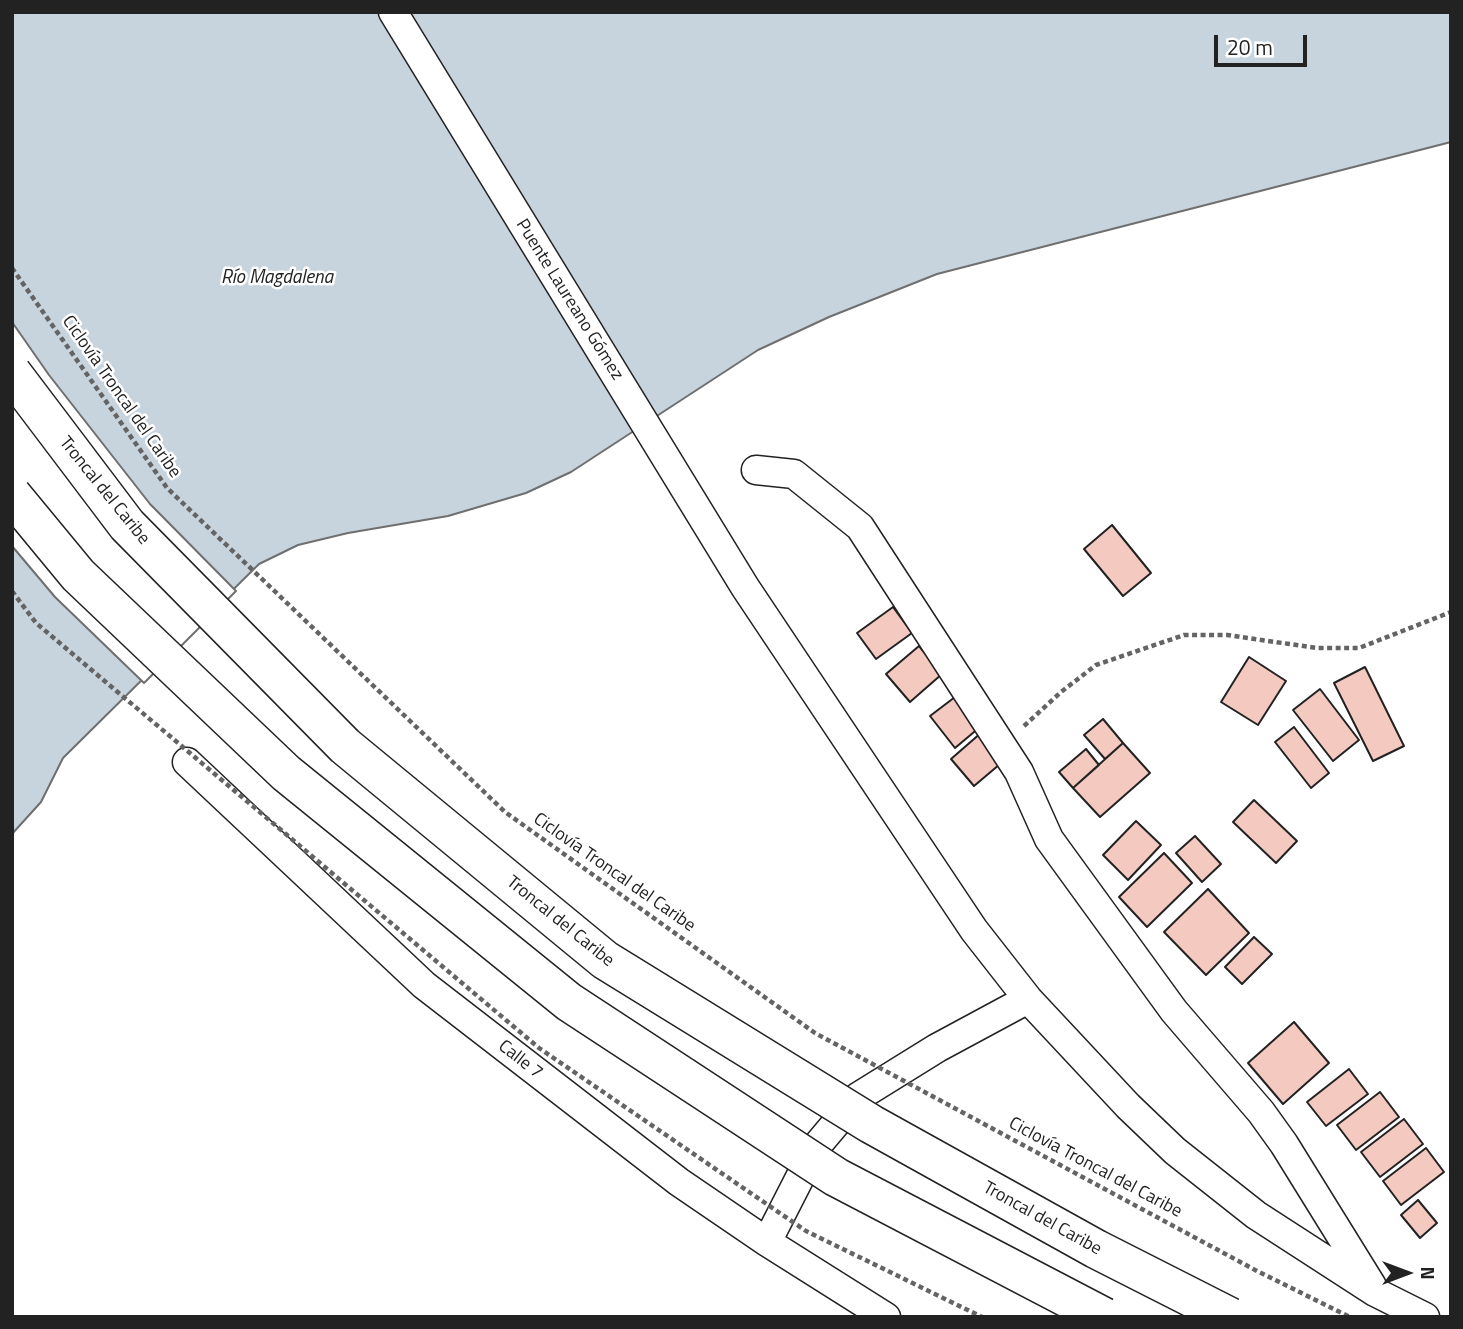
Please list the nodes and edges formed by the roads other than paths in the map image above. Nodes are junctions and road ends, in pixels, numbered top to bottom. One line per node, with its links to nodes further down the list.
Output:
1 (393, 12): 6 (street, Puente Laureano Gómez)
2 (12, 373): 11 (highway, Troncal del Caribe, bridge)
3 (756, 470): 8 (street)
4 (12, 495): 10 (highway, bridge)
5 (187, 762): 7 (street, Calle 7)
6 (1028, 999): 7 (street); 8 (street, Puente Laureano Gómez)
7 (766, 1242): 9 (street, Calle 7)
8 (1375, 1292): 12 (street, Puente Laureano Gómez)
9 (884, 1316)
10 (1104, 1317)
11 (1230, 1317)
12 (1425, 1317)

